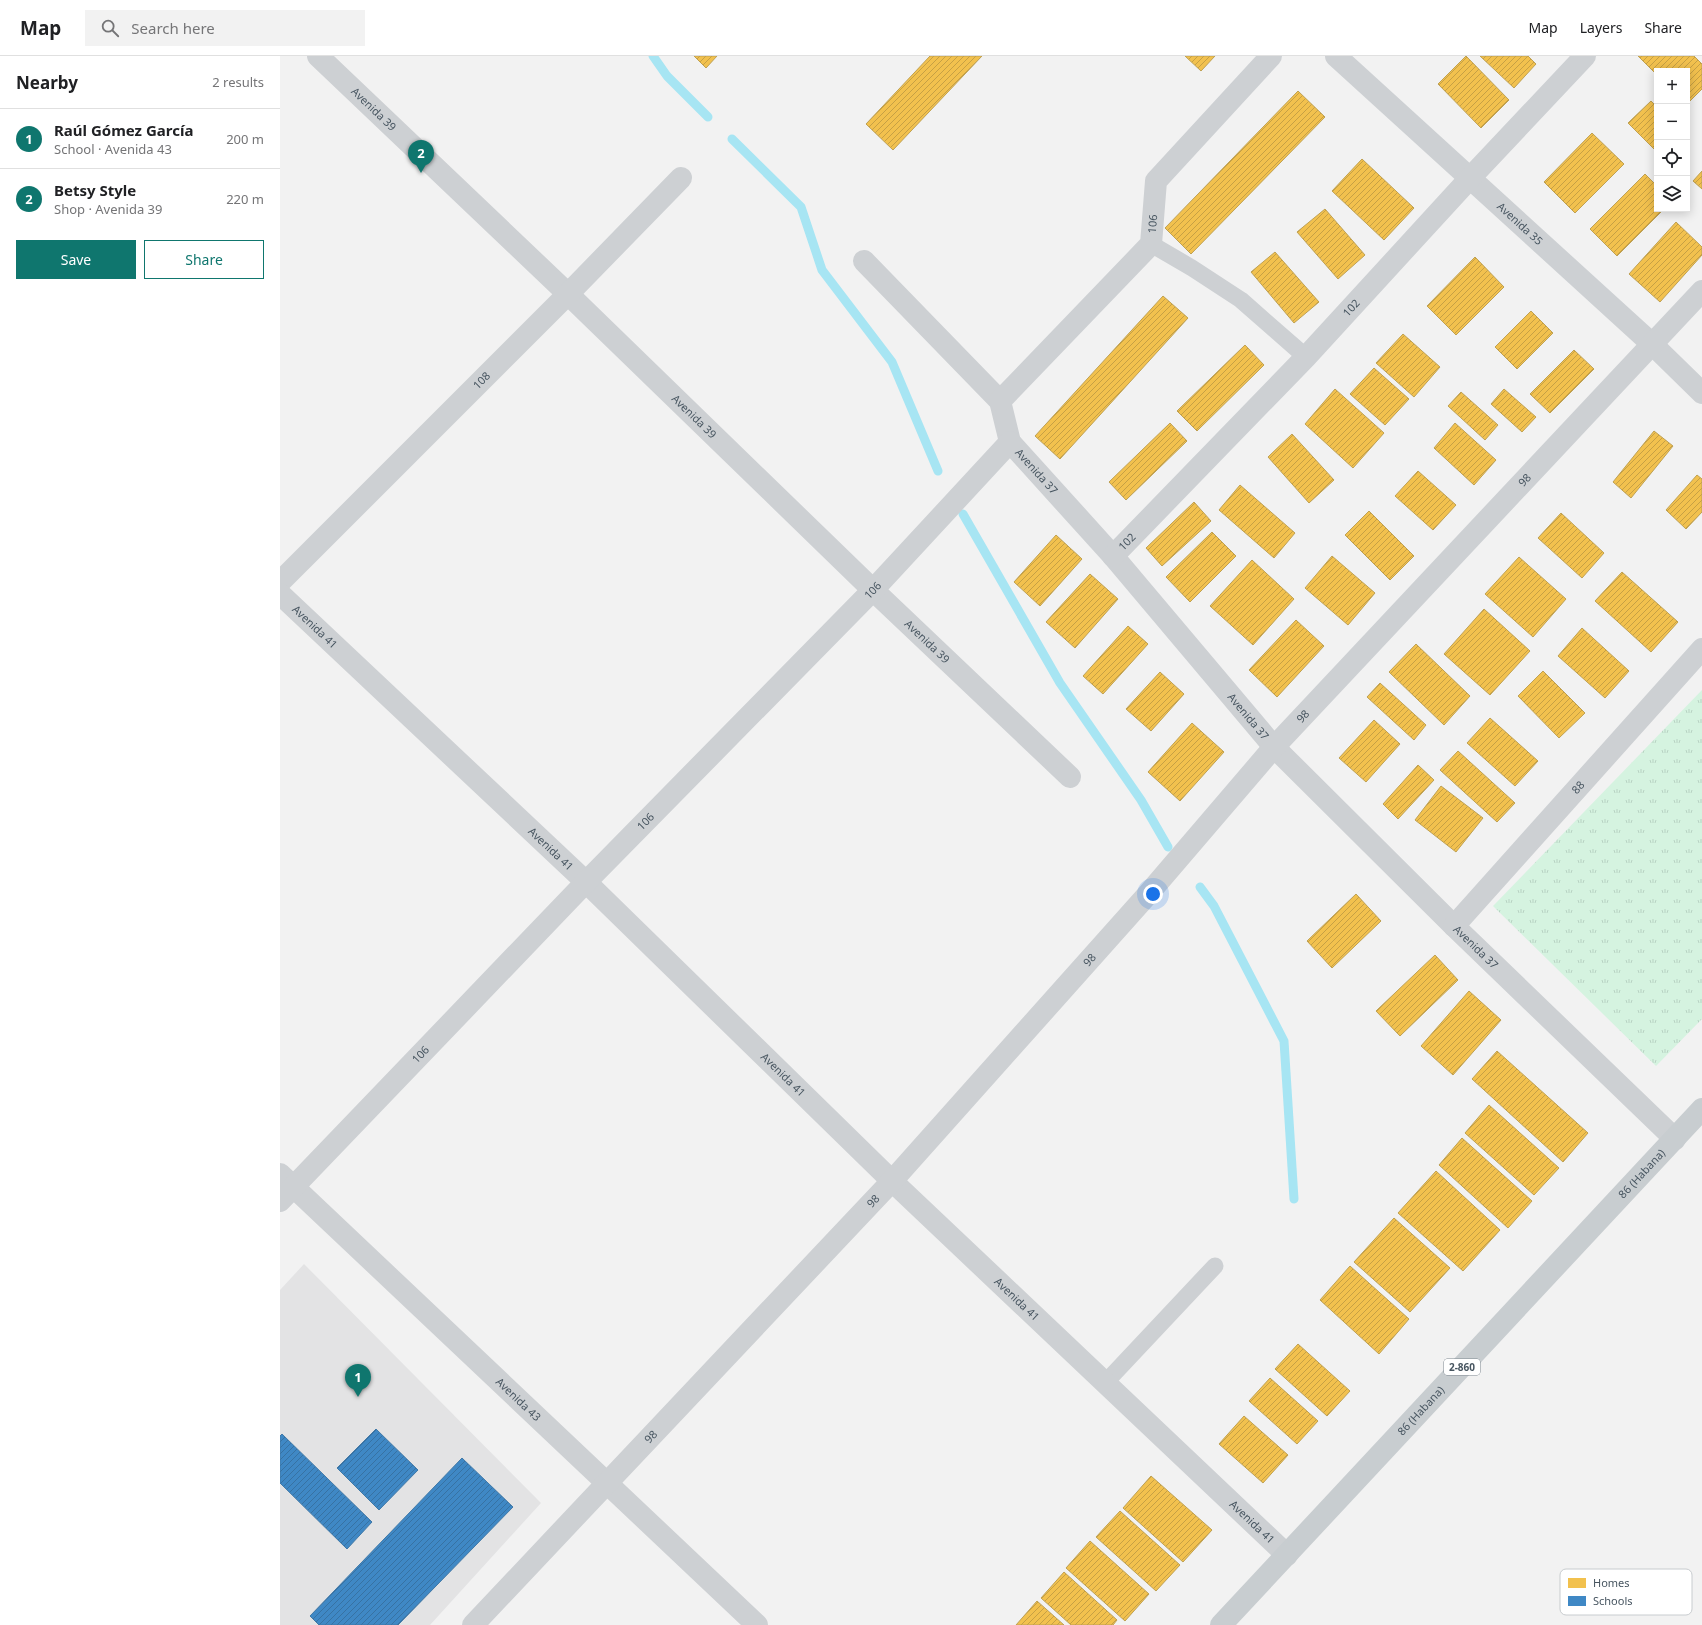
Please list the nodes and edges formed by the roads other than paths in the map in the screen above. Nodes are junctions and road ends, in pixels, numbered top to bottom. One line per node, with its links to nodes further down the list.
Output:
1 (318, 56): 10 (street, Avenida 39)
2 (1271, 56): 7 (street, 106)
3 (1336, 56): 5 (street, Avenida 35)
4 (1586, 56): 5 (street, 102)
5 (1470, 177): 11 (street, Avenida 35); 12 (street, 102)
6 (681, 178): 10 (street, 108)
7 (1151, 244): 12 (lane); 14 (street, 106)
8 (864, 261): 14 (street)
9 (1702, 291): 11 (street, 98)
10 (568, 294): 17 (street, 108); 18 (street, Avenida 39)
11 (1652, 344): 13 (street, Avenida 35); 21 (street, 98)
12 (1306, 358): 16 (street, 102)
13 (1702, 393)
14 (1000, 401): 15 (street, Avenida 37)
15 (1010, 442): 16 (street, Avenida 37); 18 (street, 106)
16 (1113, 556): 21 (street, Avenida 37)
17 (280, 582)
18 (872, 590): 22 (street, Avenida 39); 23 (street, 106)
19 (280, 594): 23 (street, Avenida 41)
20 (1702, 649): 24 (street, 88)
21 (1274, 747): 24 (street, Avenida 37); 27 (street, 98)
22 (1070, 777)
23 (586, 882): 27 (street, Avenida 41); 28 (street, 106)
24 (1454, 926): 26 (street, Avenida 37)
25 (1702, 1110): 26 (main road, 86 (Habana) / 2-860)
26 (1675, 1139): 32 (main road, 86 (Habana) / 2-860)
27 (892, 1181): 30 (street, Avenida 41); 31 (street, 98)
28 (284, 1187): 31 (street, Avenida 43)
29 (1216, 1266): 30 (lane)
30 (1105, 1382): 32 (street, Avenida 41)
31 (607, 1484): 33 (street, 98); 34 (street, Avenida 43)
32 (1287, 1555): 35 (main road, 86 (Habana) / 2-860)
33 (473, 1625)
34 (757, 1625)
35 (1221, 1625)

